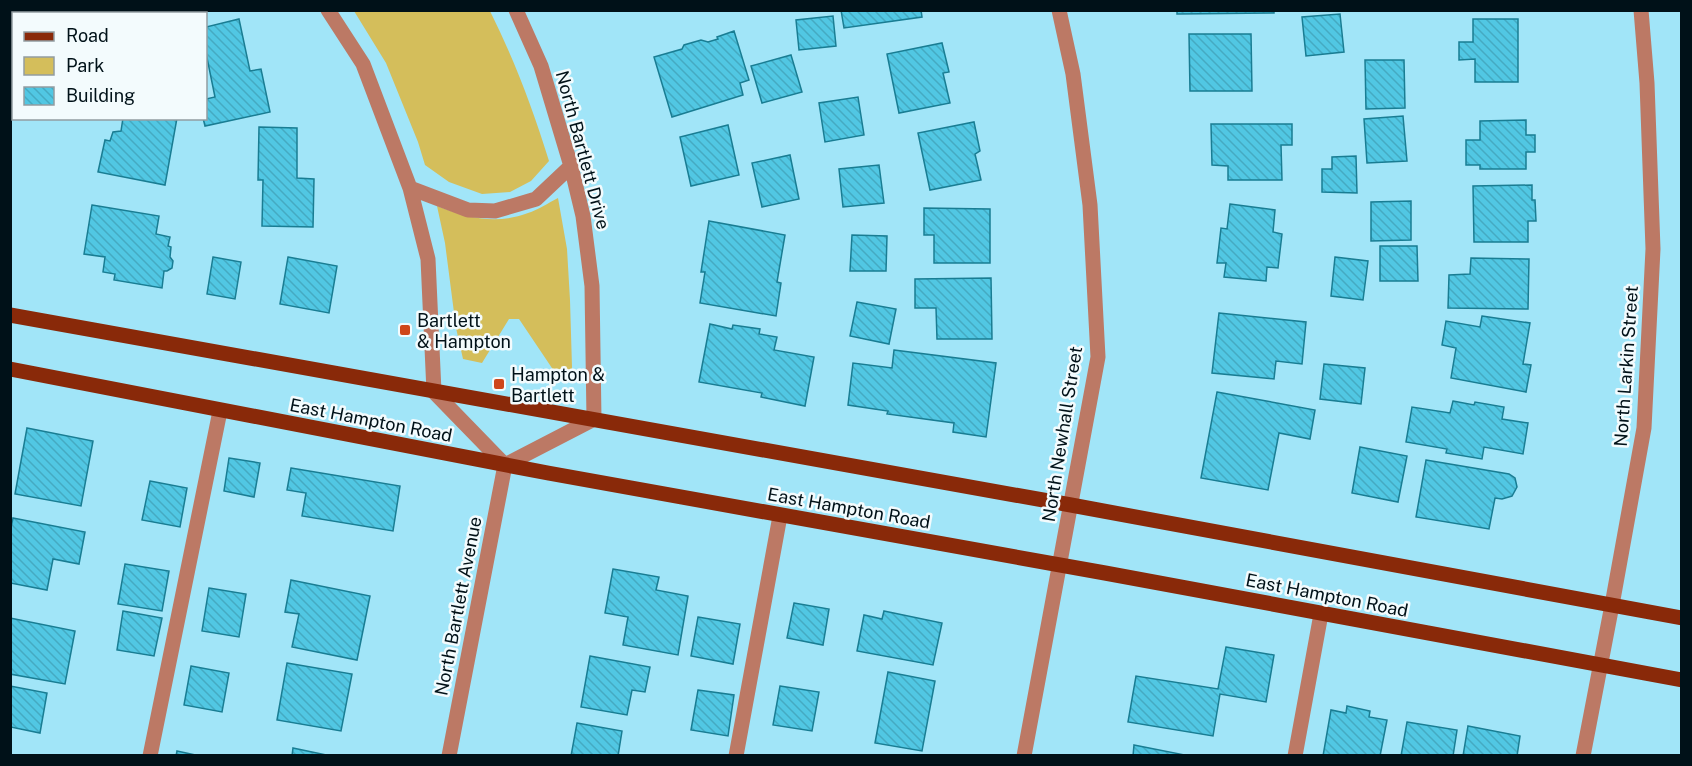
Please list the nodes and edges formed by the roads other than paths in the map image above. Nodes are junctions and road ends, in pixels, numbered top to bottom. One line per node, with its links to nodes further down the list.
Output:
1 (328, 10): 6 (street)
2 (516, 10): 5 (street, North Bartlett Drive)
3 (1059, 10): 13 (street, North Newhall Street)
4 (1641, 10): 16 (street, North Larkin Street)
5 (571, 166): 6 (street); 11 (street, North Bartlett Drive)
6 (410, 188): 9 (street)
7 (10, 315): 9 (main road)
8 (10, 369): 10 (main road, East Hampton Road)
9 (434, 392): 11 (main road); 12 (street)
10 (220, 411): 12 (main road, East Hampton Road); 21 (street)
11 (594, 419): 12 (street); 13 (main road)
12 (505, 465): 14 (main road, East Hampton Road); 22 (street, North Bartlett Avenue)
13 (1071, 505): 15 (street, North Newhall Street); 16 (main road)
14 (780, 516): 15 (main road, East Hampton Road); 23 (street)
15 (1060, 565): 17 (main road, East Hampton Road); 24 (street, North Newhall Street)
16 (1612, 605): 18 (main road); 19 (street, North Larkin Street)
17 (1321, 614): 19 (main road, East Hampton Road); 25 (street)
18 (1682, 618)
19 (1600, 666): 20 (main road, East Hampton Road); 26 (street, North Larkin Street)
20 (1682, 680)
21 (150, 756)
22 (449, 756)
23 (736, 756)
24 (1024, 756)
25 (1295, 756)
26 (1583, 756)

